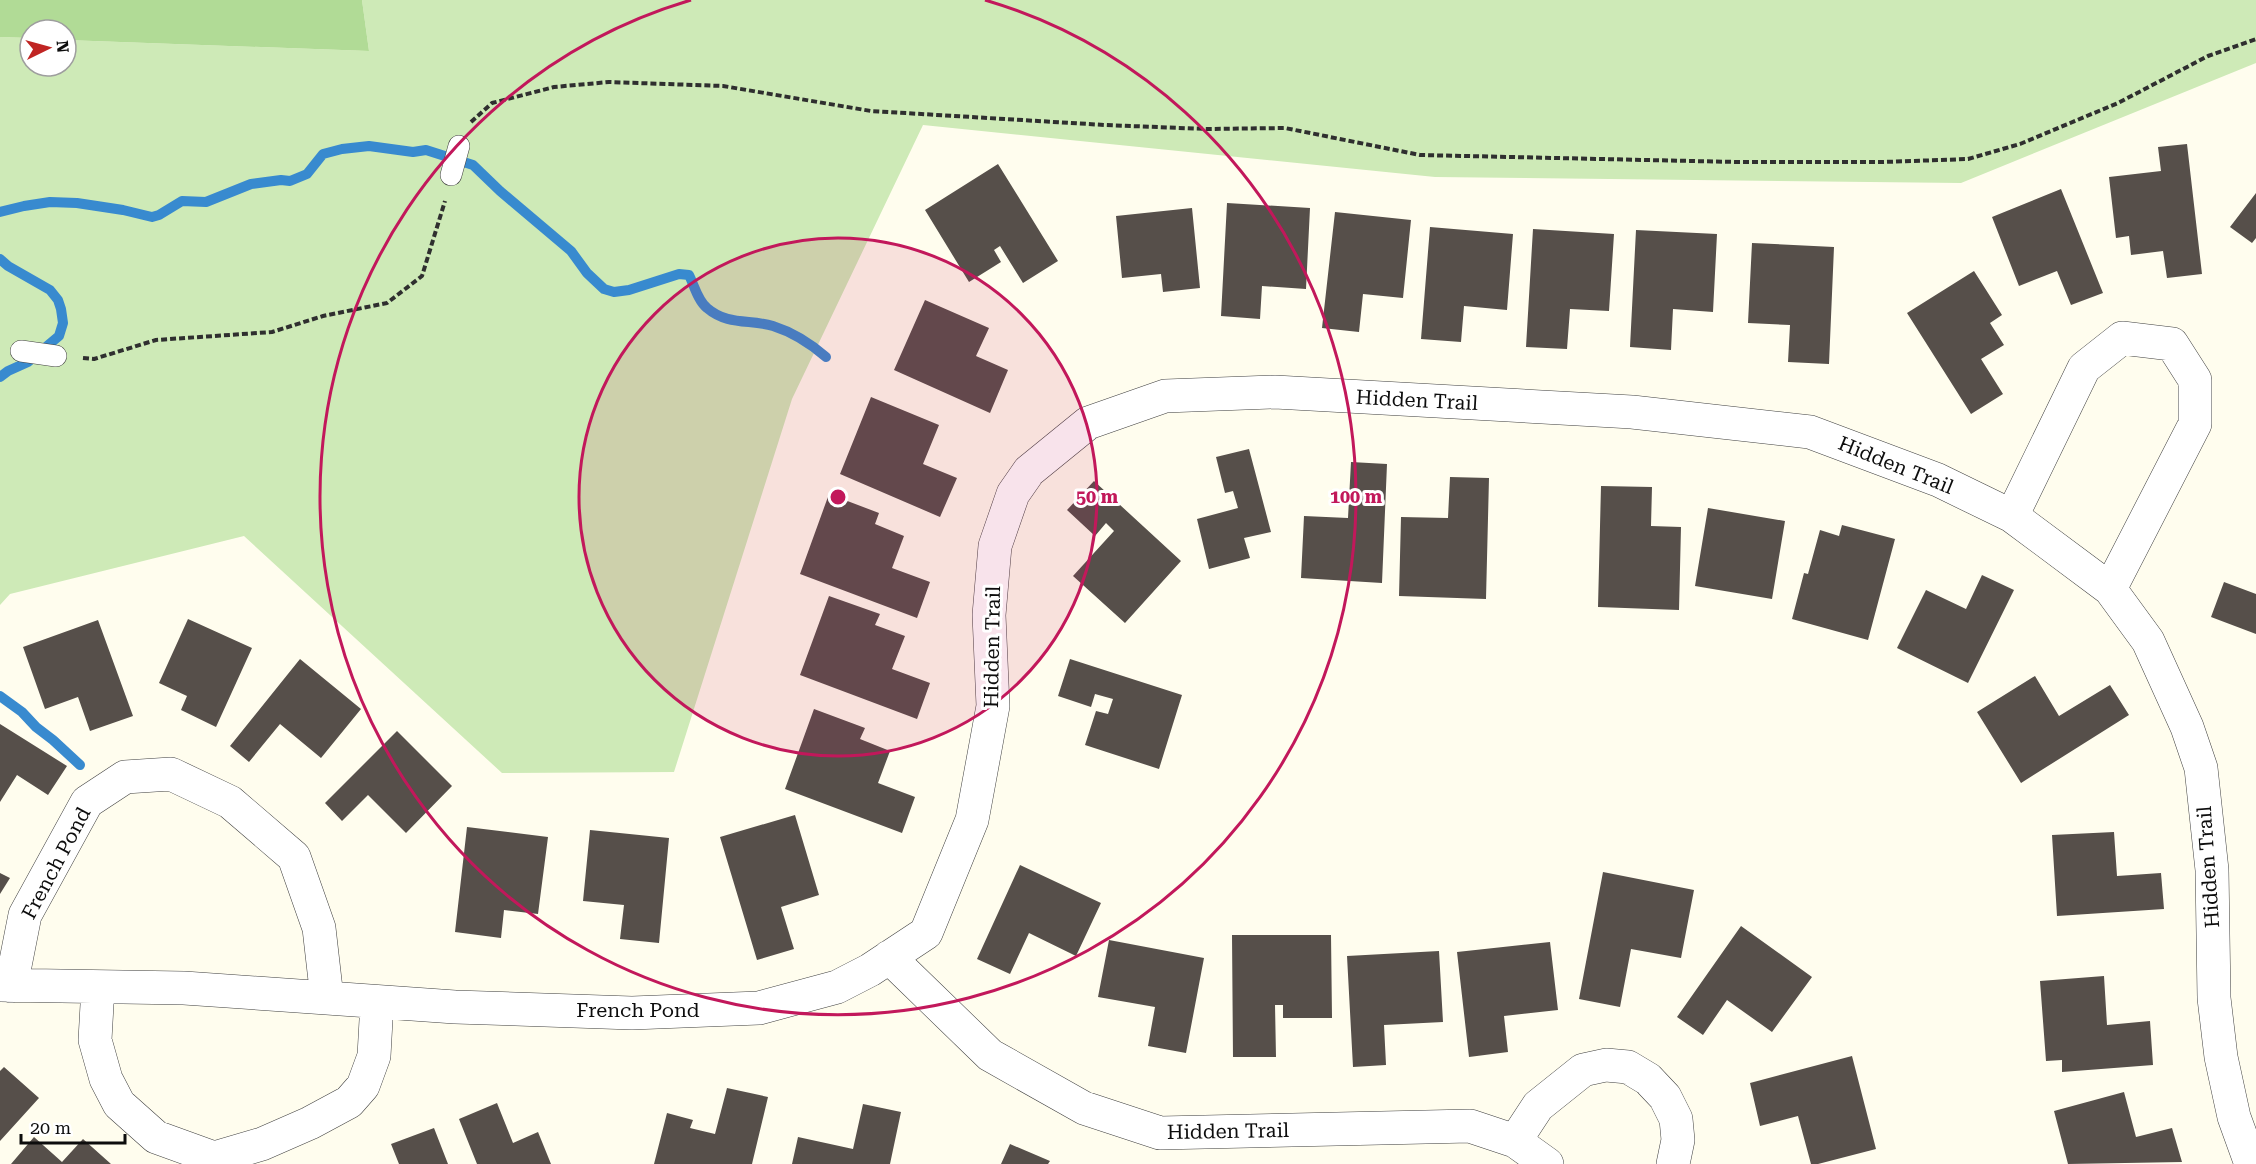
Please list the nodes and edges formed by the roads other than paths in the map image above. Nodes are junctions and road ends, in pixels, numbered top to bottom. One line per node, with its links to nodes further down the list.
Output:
1 (459, 146): 2 (lane)
2 (451, 175)
3 (21, 351): 4 (lane)
4 (56, 356)
5 (2013, 516): 6 (street, Hidden Trail); 6 (street); 7 (street, Hidden Trail)
6 (2110, 589): 15 (street, Hidden Trail)
7 (889, 957): 11 (street, French Pond); 12 (street, Hidden Trail)
8 (6, 986): 9 (street, French Pond); 10 (street, French Pond)
9 (98, 987): 10 (street, French Pond); 11 (street)
10 (327, 998): 11 (street, French Pond)
11 (377, 1002)
12 (1515, 1141): 13 (street, Hidden Trail); 14 (street)
13 (1547, 1164)
14 (1673, 1164)
15 (2251, 1164)

